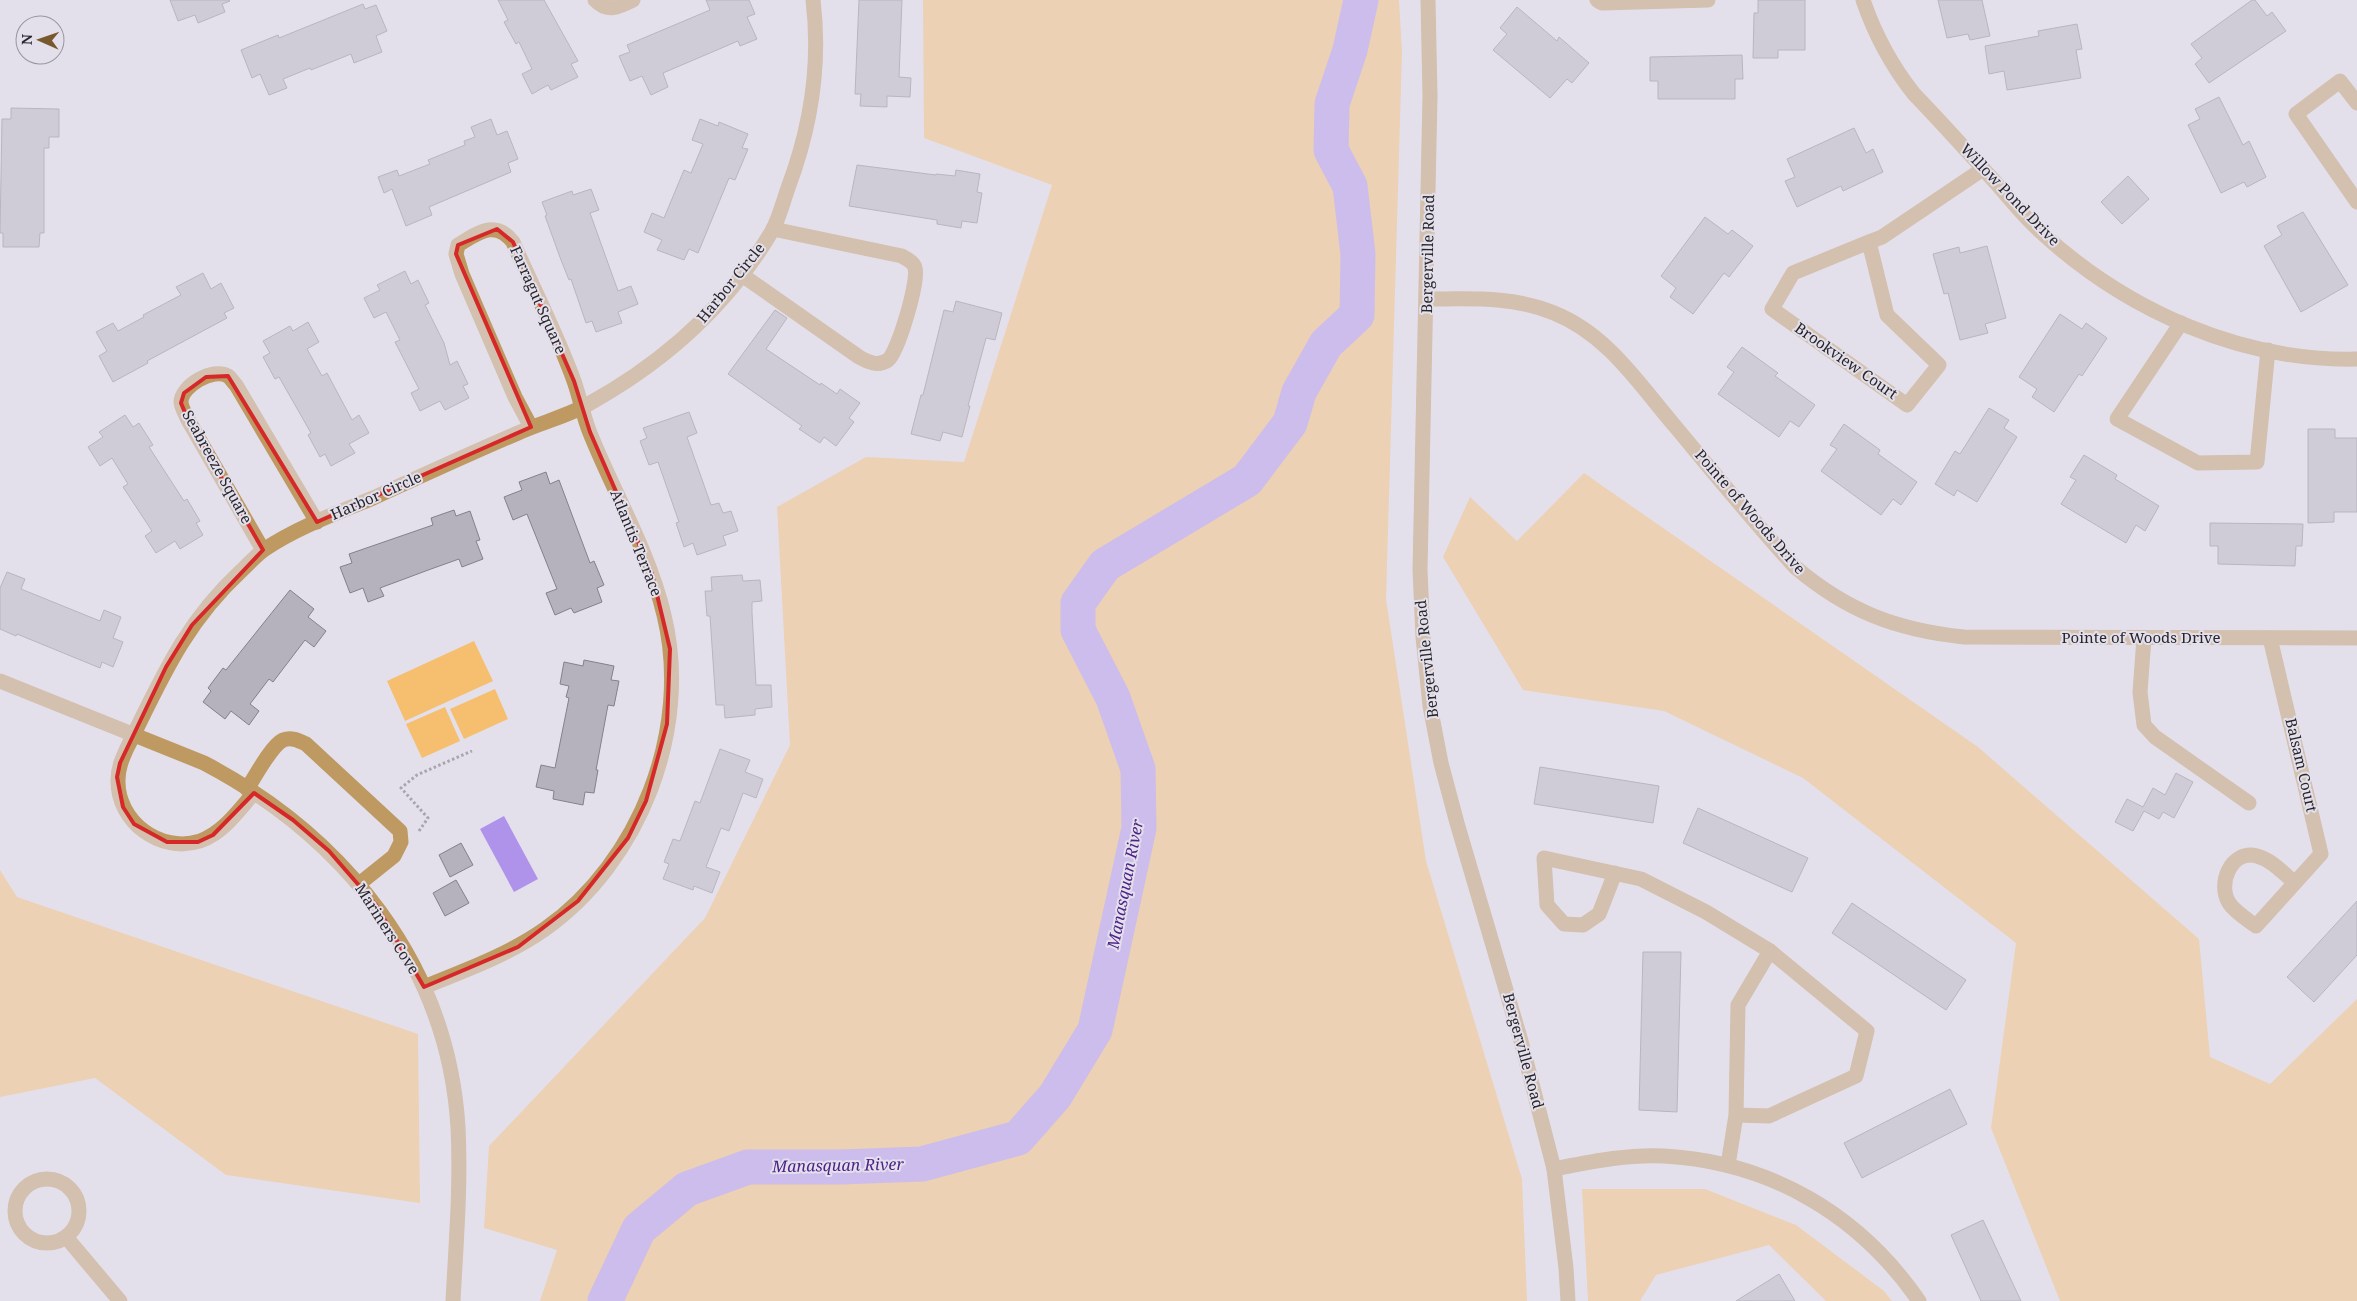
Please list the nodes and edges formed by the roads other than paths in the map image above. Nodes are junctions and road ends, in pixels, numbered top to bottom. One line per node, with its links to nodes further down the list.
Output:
1 (595, 0): 2 (street)
2 (632, 0)
3 (813, 0): 11 (street, Harbor Circle)
4 (1428, 0): 14 (street, Bergerville Road)
5 (1597, 0): 6 (street)
6 (1708, 0)
7 (1863, 0): 9 (street, Willow Pond Drive)
8 (2357, 103): 10 (street)
9 (1983, 169): 12 (street, Brookview Court); 15 (street, Willow Pond Drive)
10 (2357, 202)
11 (773, 229): 13 (street, Harbor Circle); 13 (street)
12 (1869, 242): 12 (street, Brookview Court)
13 (742, 275): 18 (street, Harbor Circle)
14 (1428, 300): 22 (street, Pointe of Woods Drive); 36 (street, Bergerville Road)
15 (2181, 323): 16 (street, Willow Pond Drive); 16 (street)
16 (2268, 350): 17 (street, Willow Pond Drive)
17 (2357, 359)
18 (582, 408): 19 (street, Harbor Circle); 19 (street, Farragut Square); 33 (street, Atlantis Terrace)
19 (531, 427): 20 (street, Harbor Circle)
20 (317, 522): 21 (street); 21 (street, Seabreeze Square)
21 (264, 550): 26 (street)
22 (2144, 638): 23 (street, Pointe of Woods Drive); 28 (street)
23 (2270, 638): 24 (street, Pointe of Woods Drive); 30 (street, Balsam Court)
24 (2357, 638)
25 (0, 681): 26 (street, Mariners Cove)
26 (134, 735): 27 (street, Mariners Cove); 27 (street)
27 (250, 791): 31 (street, Mariners Cove); 31 (street)
28 (2249, 803)
29 (1615, 873): 29 (street); 32 (street)
30 (2295, 883): 30 (street, Balsam Court)
31 (359, 884): 33 (street, Mariners Cove)
32 (1770, 951): 34 (street); 34 (street)
33 (424, 987): 39 (street, Mariners Cove)
34 (1736, 1115): 35 (street)
35 (1728, 1165): 36 (street); 41 (street)
36 (1554, 1169): 40 (street, Bergerville Road)
37 (66, 1238): 37 (street); 38 (street)
38 (120, 1301)
39 (453, 1301)
40 (1568, 1301)
41 (1919, 1301)

